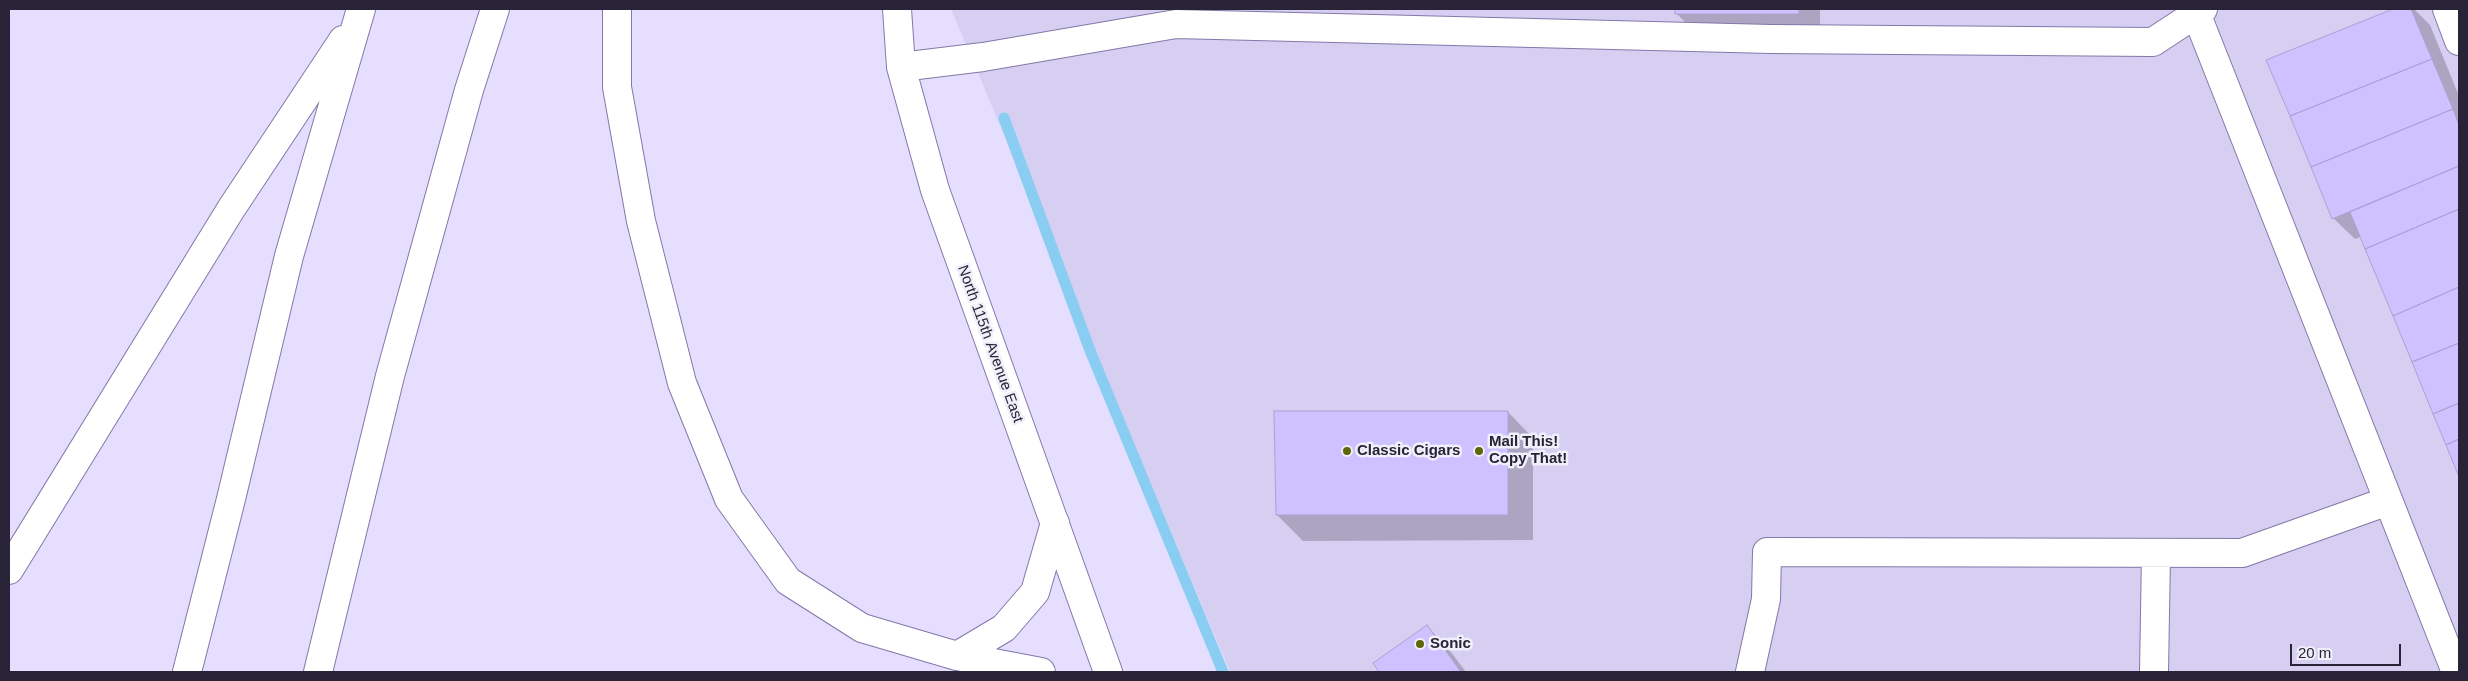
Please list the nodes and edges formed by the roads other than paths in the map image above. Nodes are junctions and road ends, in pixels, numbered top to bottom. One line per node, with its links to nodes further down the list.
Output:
1 (495, 9): 15 (main road)
2 (617, 9): 13 (main road)
3 (897, 9): 8 (main road, North 115th Avenue East)
4 (2447, 9): 7 (main road)
5 (2199, 11): 8 (main road); 9 (main road)
6 (360, 12): 12 (main road); 14 (main road)
7 (2459, 41)
8 (901, 67): 10 (main road, North 115th Avenue East)
9 (2388, 501): 11 (main road); 20 (main road)
10 (1055, 524): 13 (main road); 17 (main road, North 115th Avenue East)
11 (2156, 554): 18 (main road); 19 (main road)
12 (9, 570)
13 (957, 656): 16 (main road)
14 (187, 672)
15 (318, 672)
16 (1042, 672)
17 (1108, 672)
18 (1750, 672)
19 (2154, 672)
20 (2456, 672)

